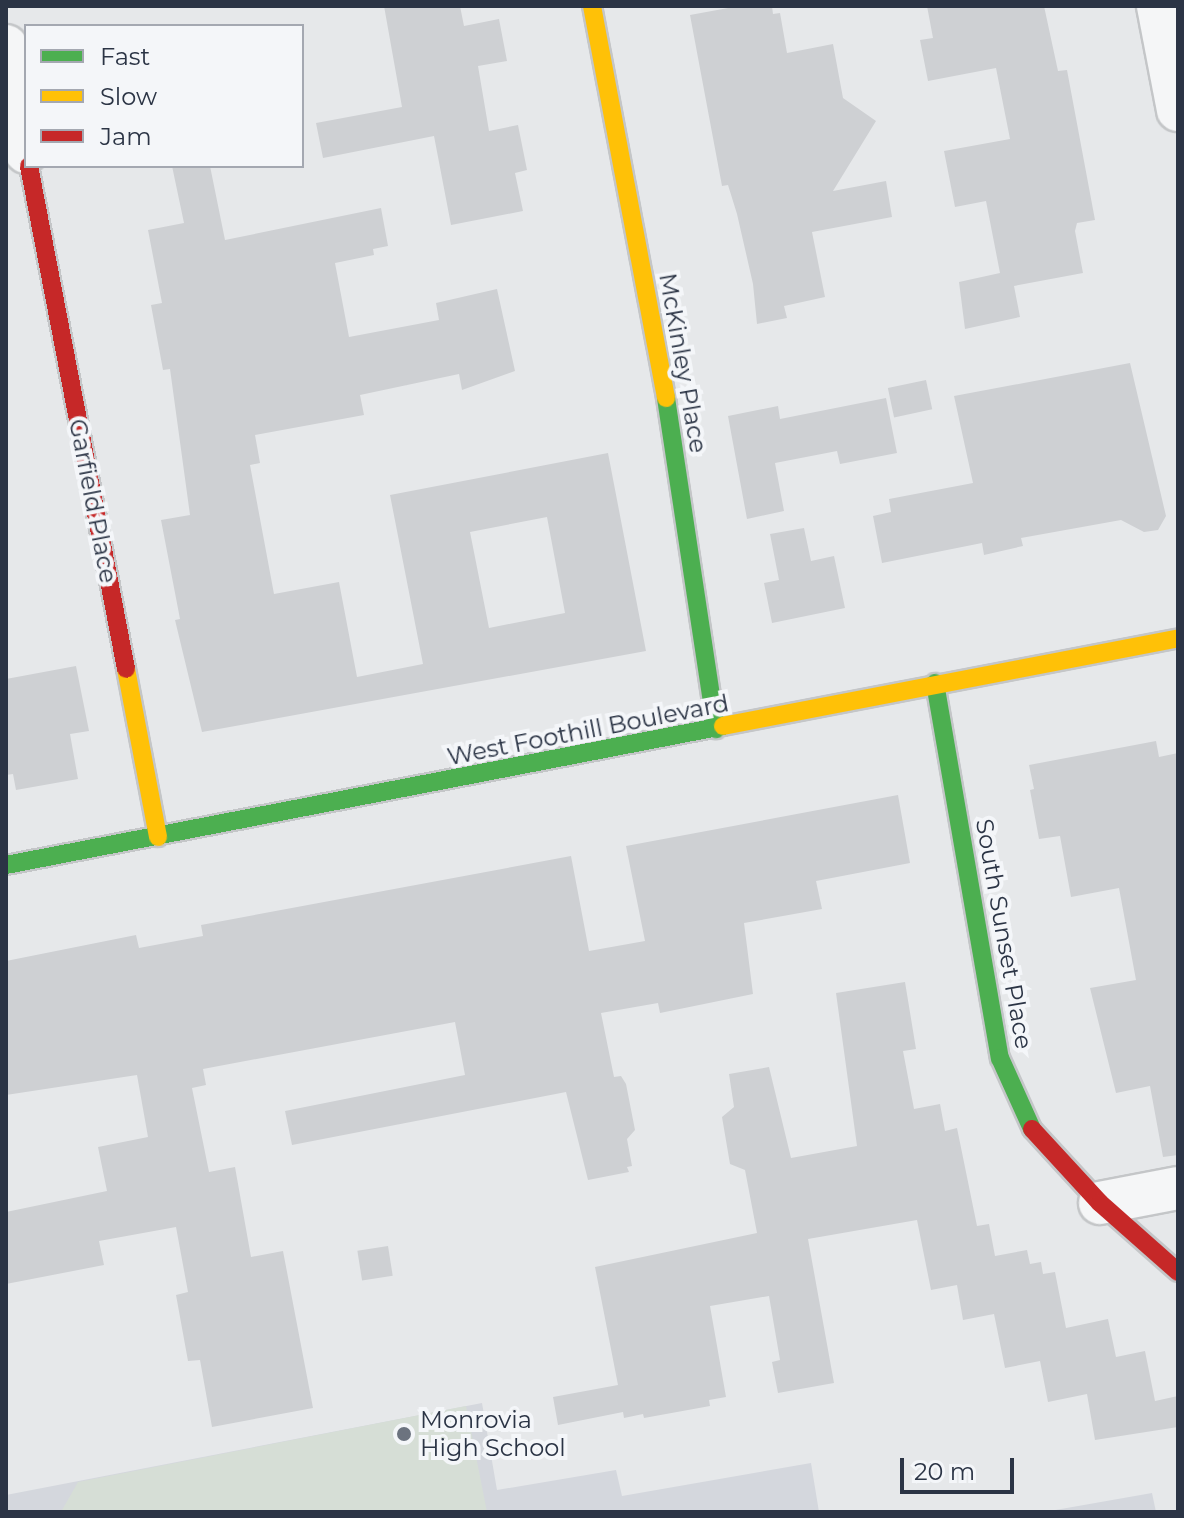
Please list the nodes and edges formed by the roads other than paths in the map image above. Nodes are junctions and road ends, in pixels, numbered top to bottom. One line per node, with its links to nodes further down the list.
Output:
1 (592, 6): 9 (street, McKinley Place)
2 (1158, 6): 4 (street)
3 (6, 46): 5 (street)
4 (1178, 110)
5 (24, 141)
6 (29, 168): 10 (street, Garfield Place)
7 (1178, 638): 8 (street, West Foothill Boulevard)
8 (935, 683): 9 (street, West Foothill Boulevard); 13 (street, South Sunset Place)
9 (716, 729): 10 (street, West Foothill Boulevard)
10 (158, 837): 11 (street, West Foothill Boulevard)
11 (6, 865)
12 (1178, 1188): 13 (street)
13 (1100, 1203): 14 (street, South Sunset Place)
14 (1178, 1272)

